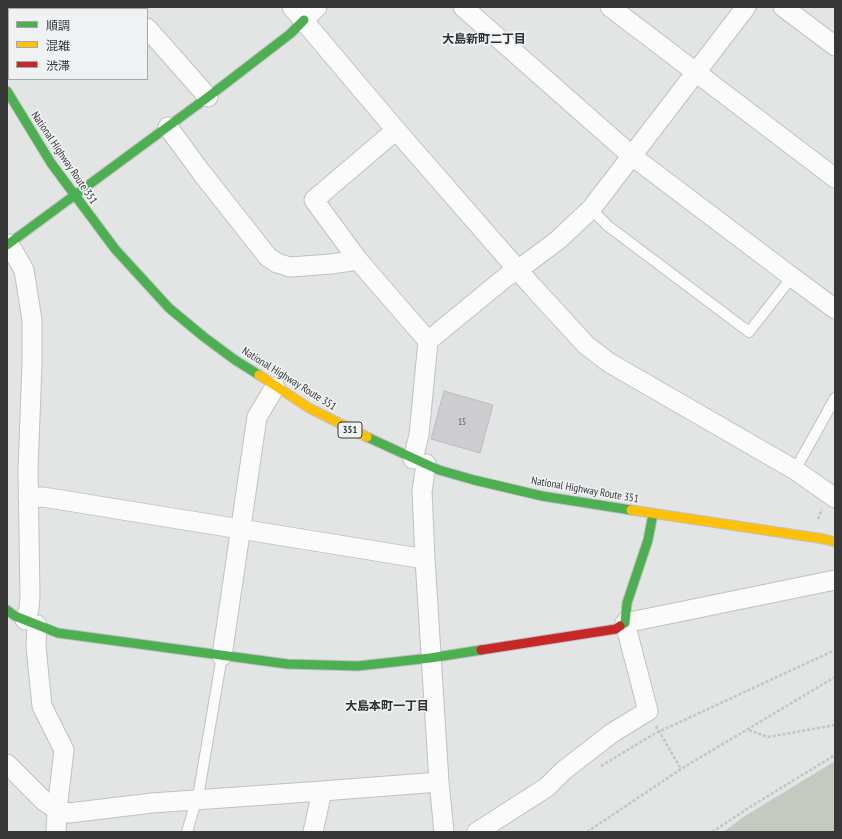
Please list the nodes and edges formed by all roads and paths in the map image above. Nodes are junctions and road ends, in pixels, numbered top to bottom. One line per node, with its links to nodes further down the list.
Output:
1 (463, 7): 13 (street)
2 (610, 7): 8 (street)
3 (746, 7): 8 (street)
4 (784, 7): 7 (street)
5 (305, 11): 10 (main road); 12 (street)
6 (148, 29): 10 (street)
7 (835, 46)
8 (696, 74): 13 (street); 14 (street)
9 (7, 91): 15 (main road, National Highway Route 351 / 351)
10 (208, 97): 11 (main road)
11 (168, 127): 15 (main road); 18 (street)
12 (396, 130): 18 (street); 19 (street)
13 (632, 156): 16 (street); 20 (street)
14 (835, 178)
15 (74, 196): 17 (main road); 23 (main road, National Highway Route 351 / 351)
16 (591, 209): 19 (street); 20 (lane)
17 (8, 245): 27 (street)
18 (358, 260): 22 (street)
19 (518, 270): 22 (street); 26 (street)
20 (792, 277): 21 (street)
21 (835, 309)
22 (428, 341): 25 (street)
23 (275, 387): 25 (main road, National Highway Route 351 / 351); 30 (street)
24 (835, 398): 26 (lane)
25 (420, 461): 29 (main road, National Highway Route 351 / 351); 32 (street)
26 (795, 470): 28 (street)
27 (28, 498): 30 (street); 34 (street)
28 (835, 498)
29 (653, 514): 31 (main road, National Highway Route 351 / 351); 35 (main road)
30 (241, 530): 32 (street); 37 (street)
31 (835, 542)
32 (425, 559): 38 (street)
33 (835, 580): 35 (street)
34 (18, 619): 37 (main road); 51 (street)
35 (624, 623): 38 (main road); 56 (street)
36 (835, 650): 43 (path)
37 (222, 656): 38 (main road); 50 (lane)
38 (430, 658): 48 (street)
39 (835, 677): 42 (path)
40 (653, 720): 43 (path)
41 (835, 725): 42 (path)
42 (749, 729): 47 (path)
43 (659, 731): 46 (path); 47 (path)
44 (835, 756): 58 (path)
45 (7, 764): 51 (street)
46 (600, 766)
47 (681, 769): 57 (path)
48 (439, 782): 49 (street); 55 (street)
49 (322, 791): 50 (street); 54 (street)
50 (197, 800): 51 (street); 53 (lane)
51 (57, 810): 52 (street)
52 (56, 832)
53 (187, 832)
54 (313, 832)
55 (444, 832)
56 (477, 832)
57 (587, 832)
58 (712, 832)

